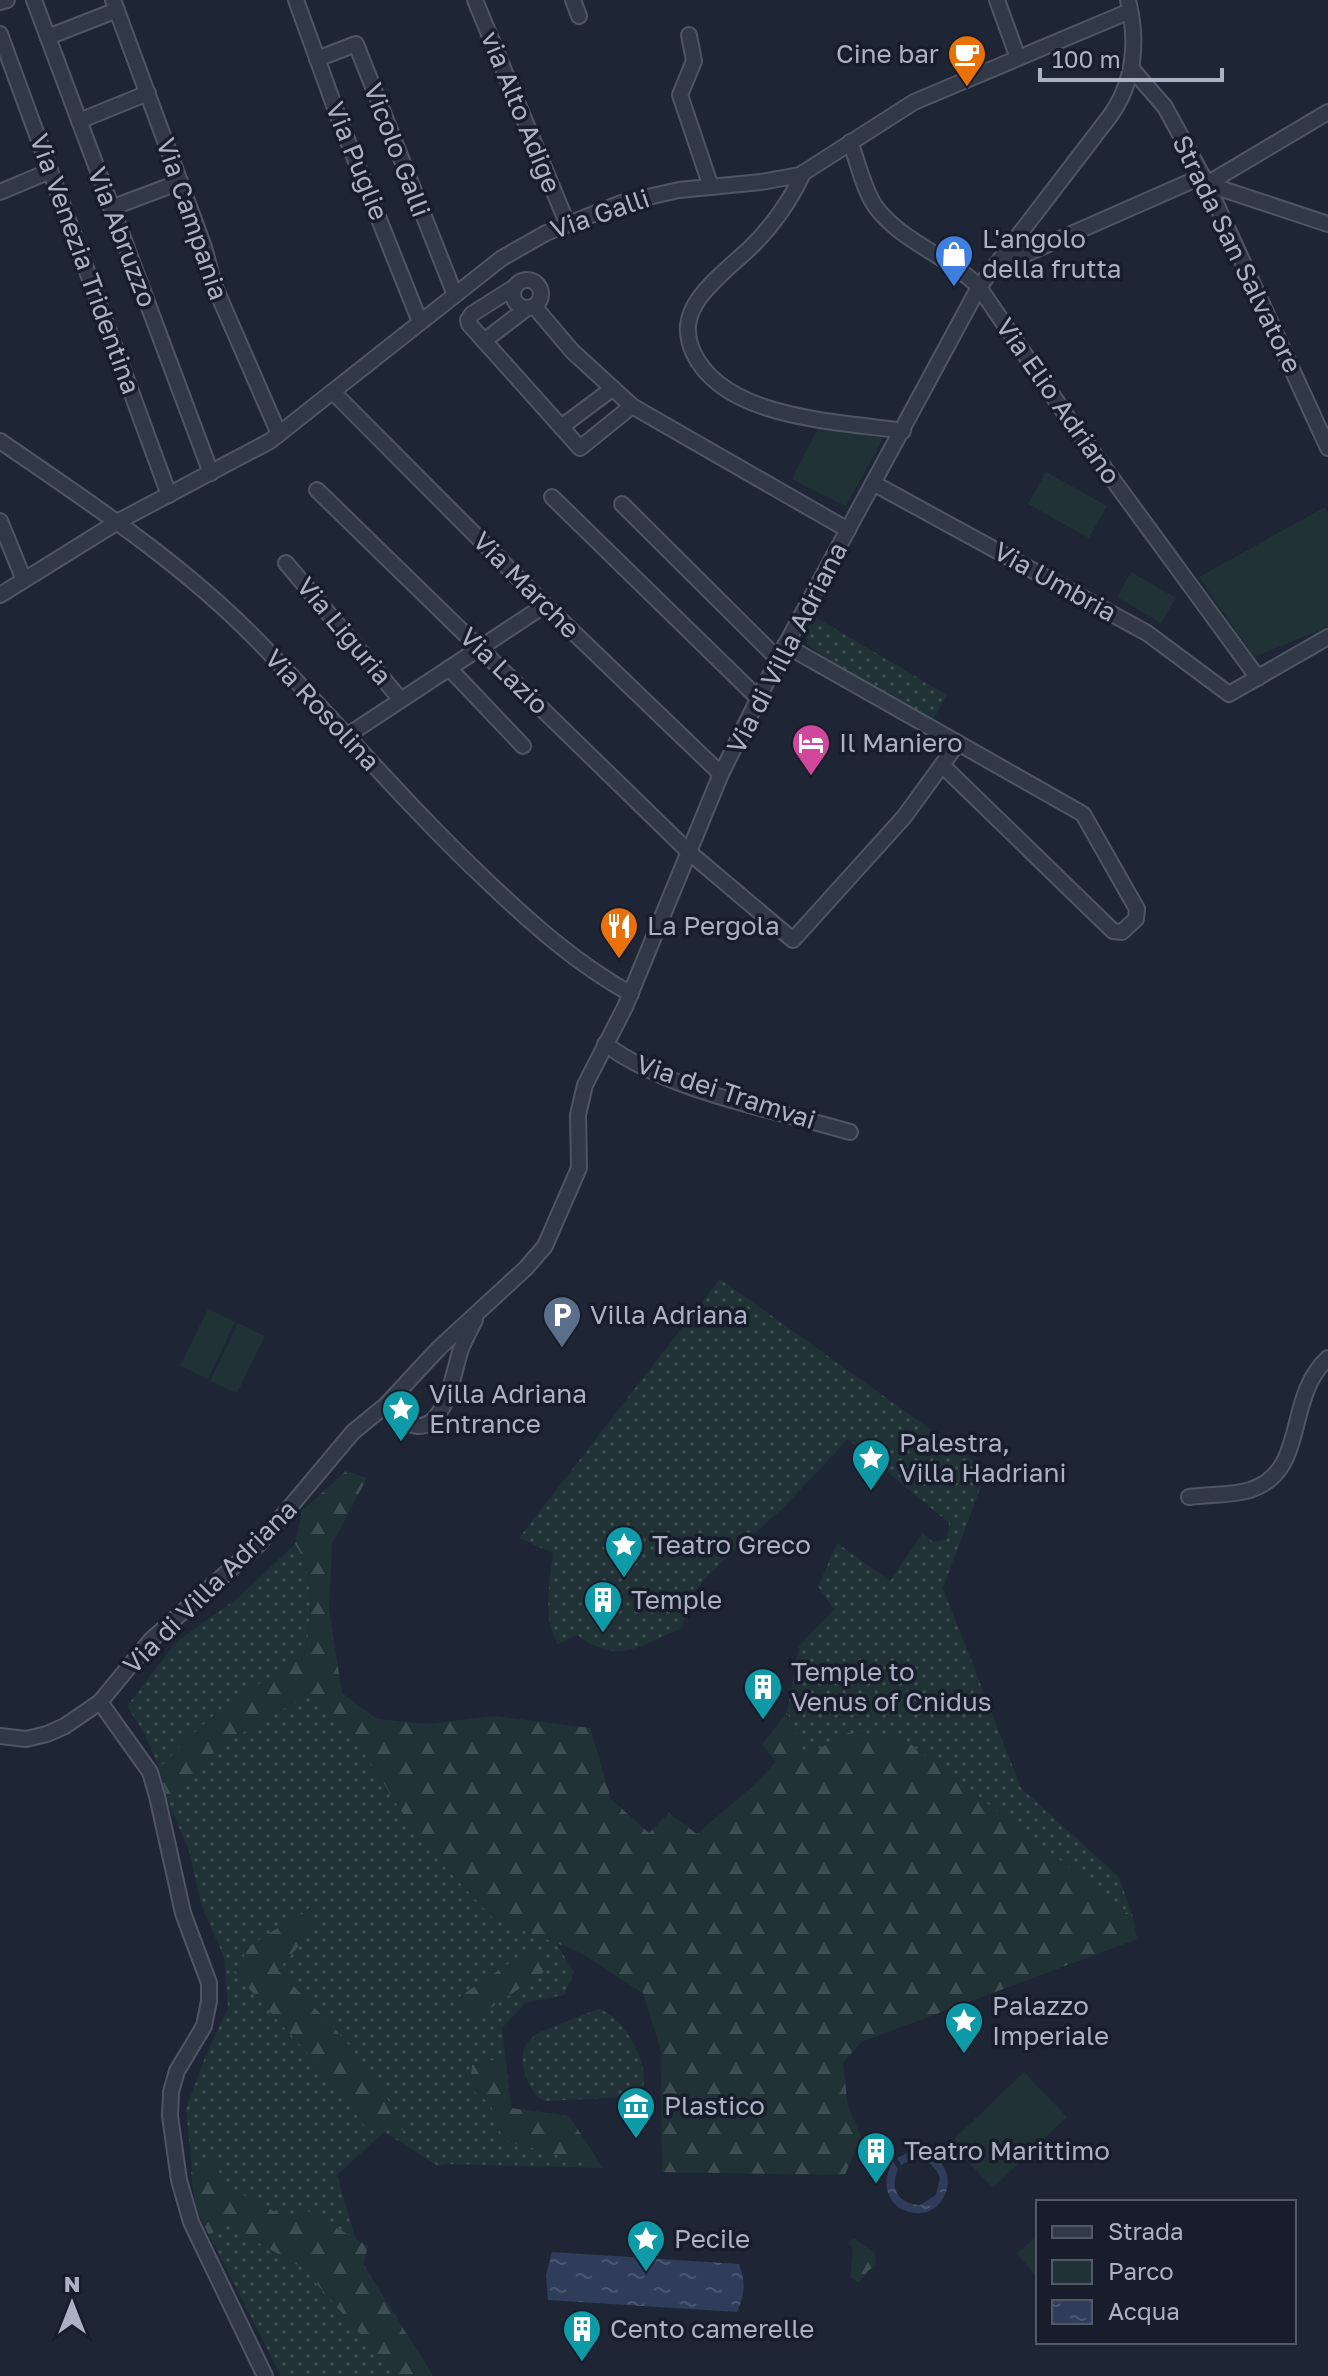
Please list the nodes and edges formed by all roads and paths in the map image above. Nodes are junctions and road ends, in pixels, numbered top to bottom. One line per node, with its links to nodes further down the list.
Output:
1 (7, 0): 7 (street)
2 (34, 0): 13 (street, Via Abruzzo)
3 (296, 0): 15 (street, Via Puglie)
4 (475, 0): 28 (street, via Alto Adige)
5 (573, 0): 10 (street)
6 (997, 0): 14 (street)
7 (0, 2)
8 (115, 5): 13 (street); 17 (street, Via Campania)
9 (1129, 5): 14 (street, Via Galli); 16 (street, Via di Villa Adriana)
10 (579, 16)
11 (0, 34): 21 (street, Via Venezia Tridentina)
12 (689, 35): 25 (street)
13 (48, 37): 19 (street, Via Abruzzo)
14 (1018, 58): 20 (street, Via Galli)
15 (317, 59): 34 (street, Vicolo Galli); 36 (street, Via Puglie)
16 (1132, 69): 23 (street, Strada San Salvatore); 31 (street, Via di Villa Adriana)
17 (148, 93): 19 (street); 24 (street, Via Campania)
18 (1328, 112): 23 (street)
19 (79, 121): 27 (street, Via Abruzzo)
20 (850, 142): 22 (street, Via Galli); 33 (street, Via Elio Adriano)
21 (50, 171): 26 (street); 49 (street, Via Venezia Tridentina)
22 (803, 173): 25 (street, Via Galli); 42 (street)
23 (1205, 180): 29 (street); 31 (street); 45 (street, Strada San Salvatore)
24 (180, 182): 27 (street); 43 (street, Via Campania)
25 (711, 187): 28 (street, Via Galli)
26 (0, 192)
27 (111, 208): 46 (street, Via Abruzzo)
28 (567, 223): 30 (street, Via Galli)
29 (1328, 224)
30 (507, 254): 32 (street); 34 (street, Via Galli)
31 (993, 268): 33 (street, Via di Villa Adriana)
32 (516, 284): 35 (street); 35 (street); 37 (street)
33 (979, 287): 42 (street, Via di Villa Adriana); 63 (street, Via Elio Adriano)
34 (455, 295): 36 (street, Via Galli)
35 (530, 307): 37 (street); 38 (street)
36 (420, 322): 39 (street, Via Galli)
37 (484, 341): 41 (street)
38 (612, 389): 40 (street); 41 (street)
39 (333, 392): 43 (street, Via Galli); 58 (street, Via Marche)
40 (632, 406): 41 (street); 54 (street)
41 (561, 427)
42 (903, 431): 47 (street, Via di Villa Adriana)
43 (279, 434): 46 (street, Via Galli)
44 (0, 441): 53 (street, Via Rosolina)
45 (1328, 448)
46 (211, 473): 49 (street, Via Galli)
47 (873, 483): 54 (street, Via di Villa Adriana); 63 (street, Via Umbria)
48 (317, 490): 60 (street, Via Lazio)
49 (169, 495): 53 (street, Via Galli)
50 (552, 497): 65 (street)
51 (622, 504): 61 (street)
52 (0, 521): 56 (street)
53 (119, 521): 56 (street, Via Galli); 66 (street, Via Rosolina)
54 (848, 530): 61 (street, Via di Villa Adriana)
55 (286, 563): 64 (street, Via Liguria)
56 (24, 580): 57 (street, Via Galli)
57 (0, 595)
58 (545, 605): 60 (street); 70 (street, Via Marche)
59 (1328, 637): 63 (street)
60 (482, 649): 62 (street); 71 (street, Via Lazio)
61 (782, 652): 65 (street, Via di Villa Adriana); 67 (street)
62 (449, 668): 64 (street); 68 (street)
63 (1258, 678)
64 (401, 700): 66 (street)
65 (760, 700): 70 (street, Via di Villa Adriana)
66 (345, 737): 72 (street, Via Rosolina)
67 (958, 743): 69 (street); 69 (street)
68 (523, 746)
69 (943, 766): 71 (street, Via Lazio)
70 (721, 774): 71 (street, Via di Villa Adriana)
71 (690, 853): 72 (street, Via di Villa Adriana)
72 (631, 994): 73 (street, Via di Villa Adriana)
73 (605, 1044): 74 (street, Via dei Tramvai); 75 (street, Via di Villa Adriana)
74 (850, 1132)
75 (478, 1314): 76 (street, Via di Villa Adriana); 78 (street, Via di Villa Adriana)
76 (429, 1358): 78 (street); 79 (street, Via di Villa Adriana)
77 (1328, 1358): 80 (street)
78 (455, 1369): 79 (street, Via di Villa Adriana)
79 (386, 1405): 81 (street, Via di Villa Adriana)
80 (1189, 1497)
81 (100, 1702): 82 (street, Via di Villa Adriana); 83 (street)
82 (0, 1736)
83 (265, 2376)

